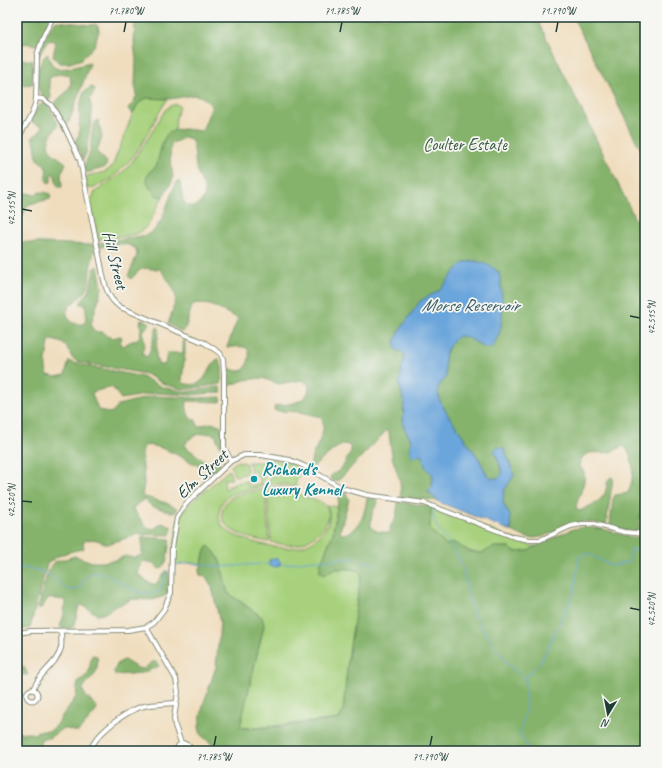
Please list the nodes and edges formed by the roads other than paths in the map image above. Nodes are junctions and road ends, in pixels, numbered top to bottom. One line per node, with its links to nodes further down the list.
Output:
1 (53, 17): 2 (street)
2 (36, 98): 3 (street); 4 (street, Hill Street)
3 (17, 139)
4 (231, 461): 5 (street, Elm Street); 6 (street, Elm Street)
5 (645, 534)
6 (146, 627): 7 (street); 10 (street)
7 (61, 632): 8 (street); 9 (street)
8 (17, 633)
9 (33, 690)
10 (176, 703): 11 (street); 12 (street)
11 (181, 743): 13 (street); 14 (street)
12 (90, 751)
13 (178, 751)
14 (189, 751)

